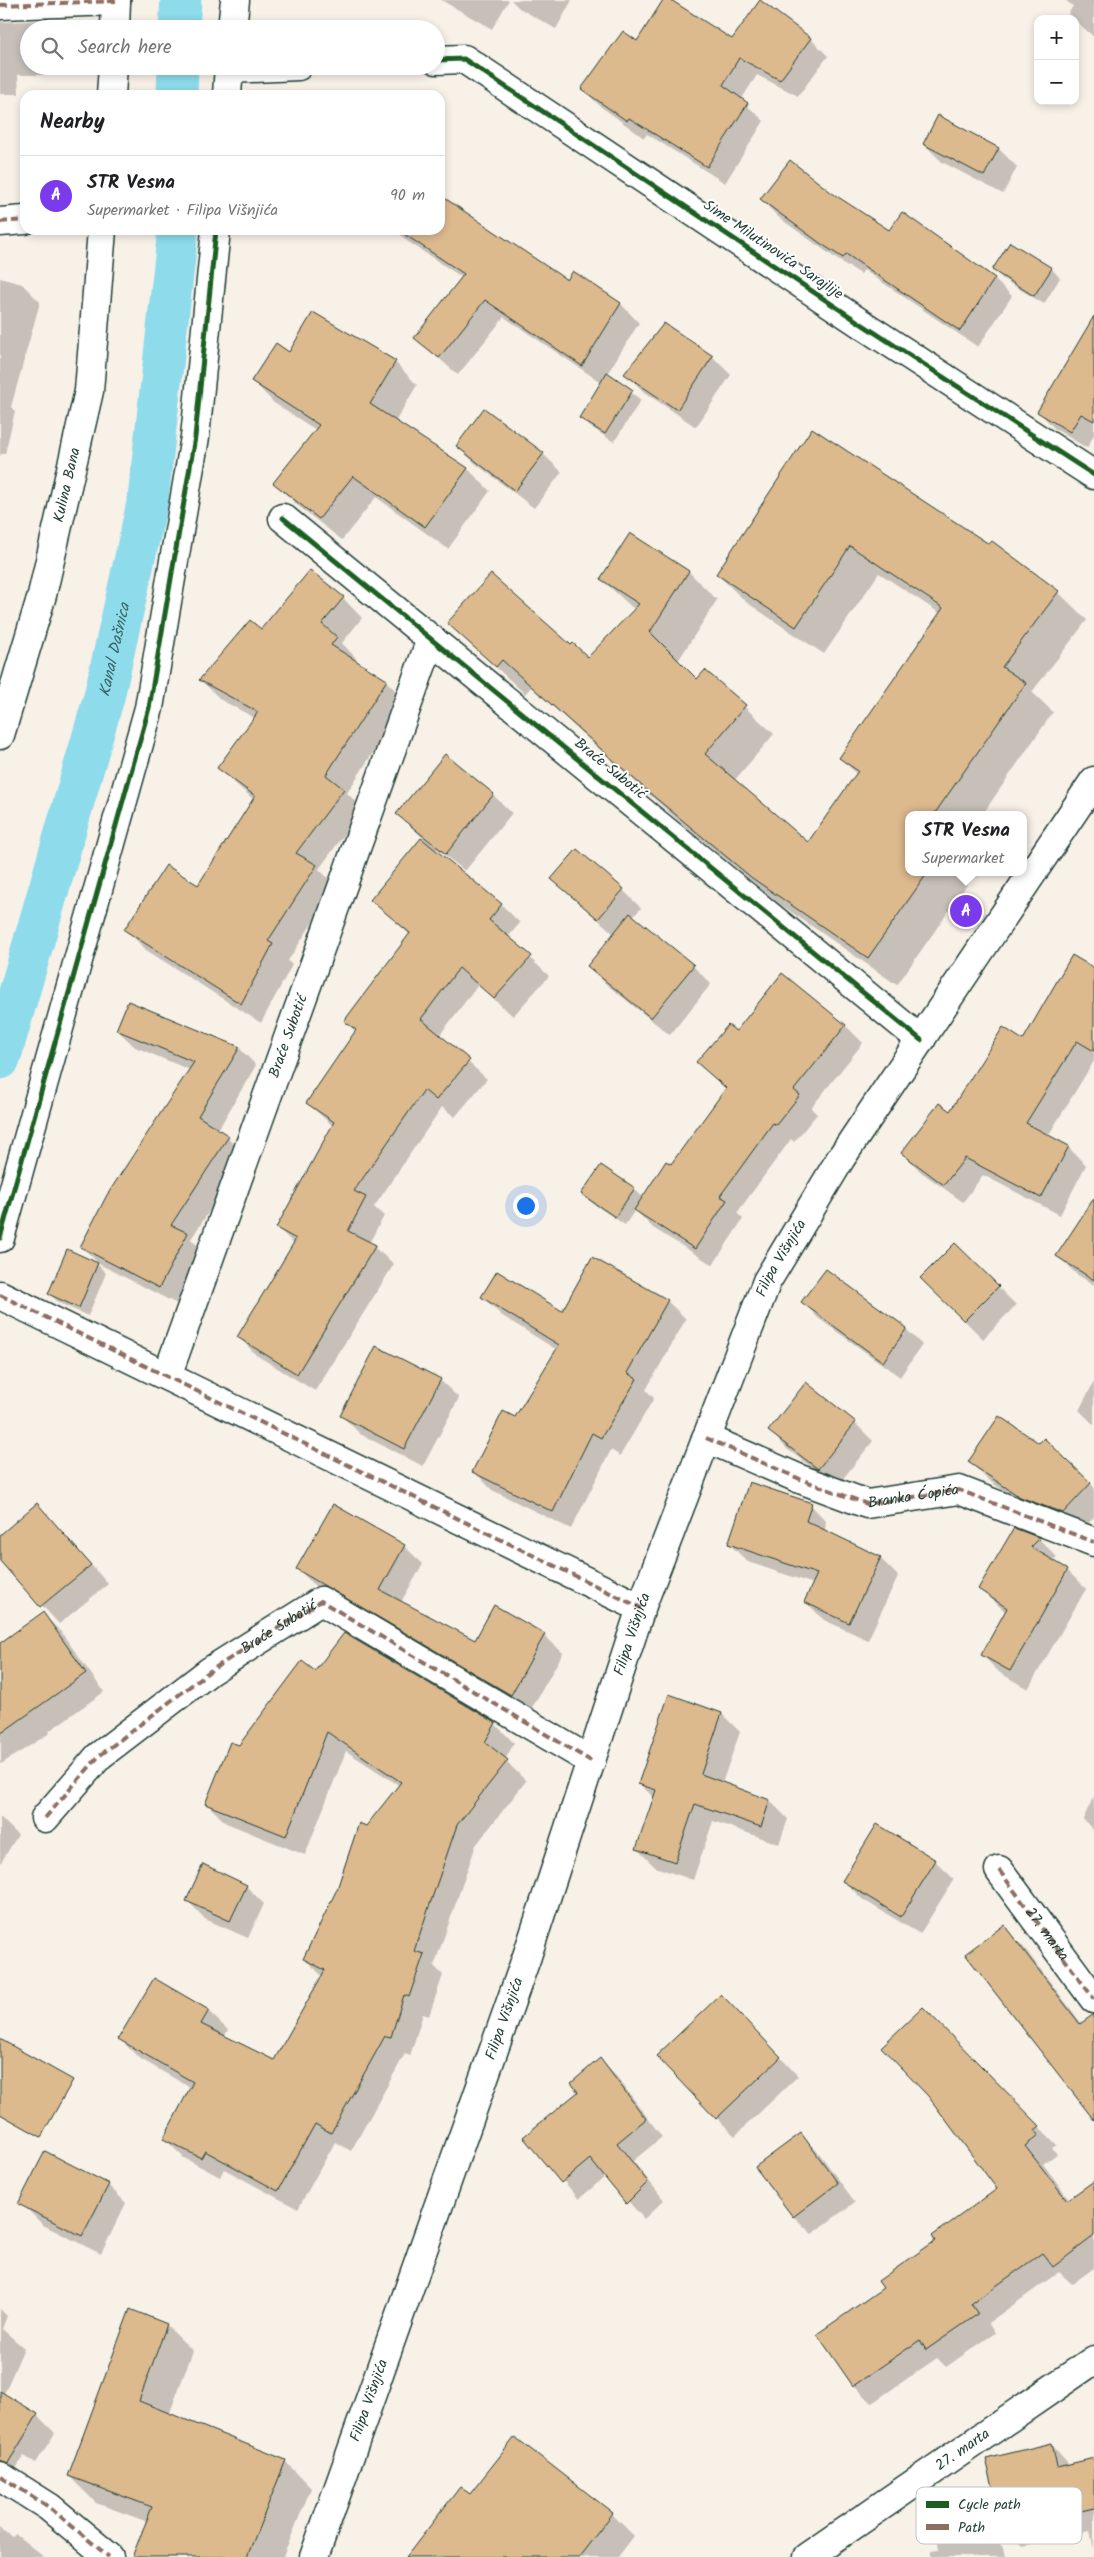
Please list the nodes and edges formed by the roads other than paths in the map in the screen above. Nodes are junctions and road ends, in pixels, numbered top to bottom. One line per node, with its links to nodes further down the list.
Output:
1 (116, 0): 3 (street); 4 (street)
2 (234, 0): 5 (street)
3 (0, 4)
4 (115, 20)
5 (233, 20)
6 (445, 60): 15 (street, Sime Milutinovića Sarajlije)
7 (113, 75): 10 (street)
8 (241, 75): 9 (street)
9 (228, 77)
10 (112, 90)
11 (20, 220): 12 (street)
12 (0, 222)
13 (102, 235): 18 (street, Kulina Bana)
14 (215, 235): 21 (street)
15 (1094, 475)
16 (283, 518): 17 (street, Braće Subotić)
17 (431, 639): 20 (street, Braće Subotić); 23 (street, Braće Subotić)
18 (0, 735)
19 (1094, 781): 20 (street, Filipa Višnjića)
20 (921, 1040): 24 (street, Filipa Višnjića)
21 (0, 1238)
22 (0, 1295): 23 (street)
23 (167, 1376): 26 (street)
24 (706, 1438): 25 (street, Branka Ćopića); 26 (street, Filipa Višnjića)
25 (1094, 1542)
26 (641, 1608): 27 (street, Filipa Višnjića)
27 (591, 1761): 28 (street, Braće Subotić); 34 (street, Filipa Višnjića)
28 (45, 1818)
29 (999, 1870): 30 (street, 27. marta)
30 (1094, 1999)
31 (1094, 2360): 35 (street, 27. marta)
32 (0, 2476): 33 (street)
33 (109, 2557)
34 (314, 2557)
35 (807, 2557)

